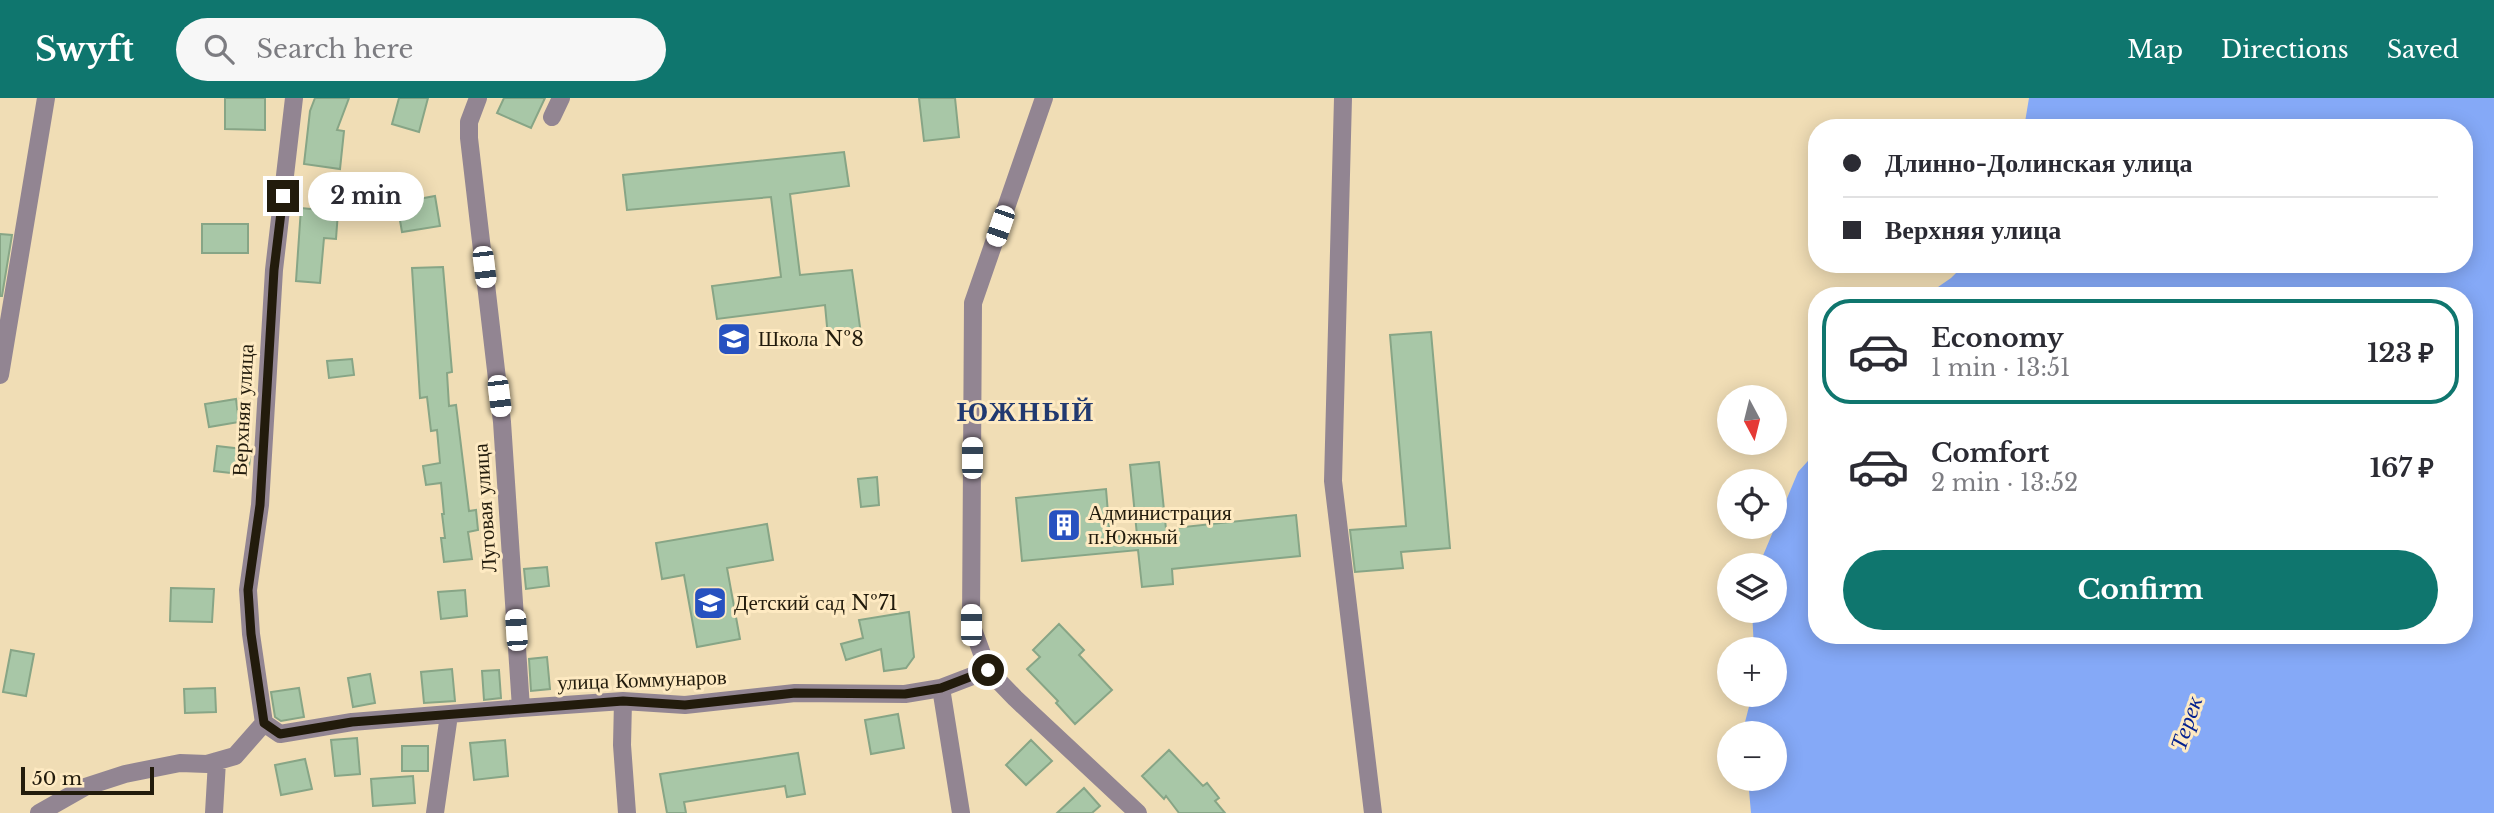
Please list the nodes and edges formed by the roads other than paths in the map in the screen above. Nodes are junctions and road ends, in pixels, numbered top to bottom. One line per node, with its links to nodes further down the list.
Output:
1 (46, 98): 8 (street)
2 (294, 98): 14 (street, Верхняя улица)
3 (478, 98): 12 (street, Луговая улица)
4 (561, 98): 7 (street)
5 (1044, 98): 9 (street)
6 (1343, 98): 22 (street)
7 (552, 117)
8 (0, 376)
9 (988, 670): 10 (street, улица Коммунаров); 21 (street)
10 (941, 688): 11 (street, улица Коммунаров); 20 (street)
11 (623, 701): 12 (street, улица Коммунаров); 19 (street)
12 (521, 708): 13 (street, улица Коммунаров)
13 (449, 715): 14 (street, улица Коммунаров); 18 (street)
14 (264, 723): 15 (street)
15 (217, 761): 16 (street); 17 (street)
16 (39, 813)
17 (214, 813)
18 (435, 813)
19 (627, 813)
20 (961, 813)
21 (1138, 813)
22 (1373, 813)

